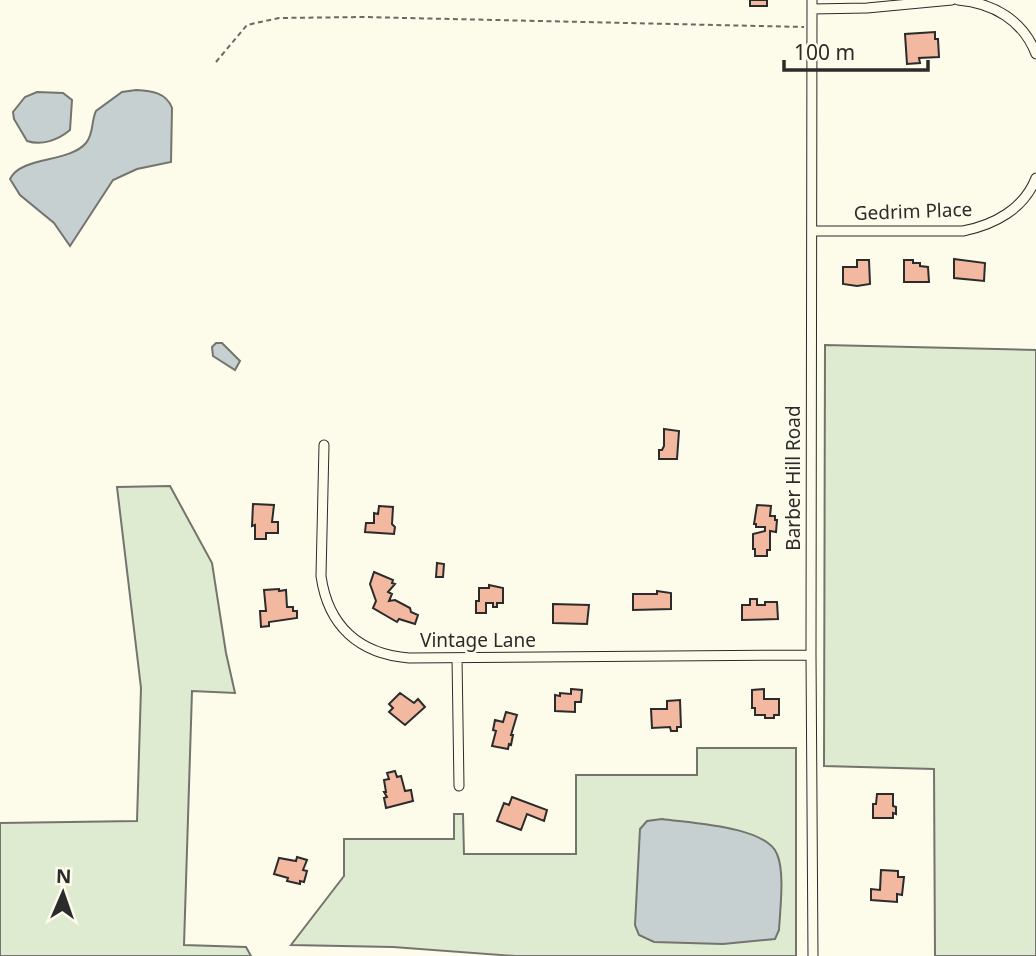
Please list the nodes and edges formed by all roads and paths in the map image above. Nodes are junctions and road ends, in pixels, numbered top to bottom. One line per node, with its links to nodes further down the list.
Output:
1 (955, 0): 2 (street); 4 (street)
2 (812, 4): 3 (street, Barber Hill Road)
3 (812, 28): 5 (path); 7 (street, Barber Hill Road)
4 (1036, 54)
5 (216, 62)
6 (1036, 178): 7 (street, Gedrim Place)
7 (812, 231): 9 (street, Barber Hill Road)
8 (324, 445): 10 (street, Vintage Lane)
9 (811, 655): 10 (street, Vintage Lane); 12 (street, Barber Hill Road)
10 (457, 659): 11 (street)
11 (459, 786)
12 (813, 956)

